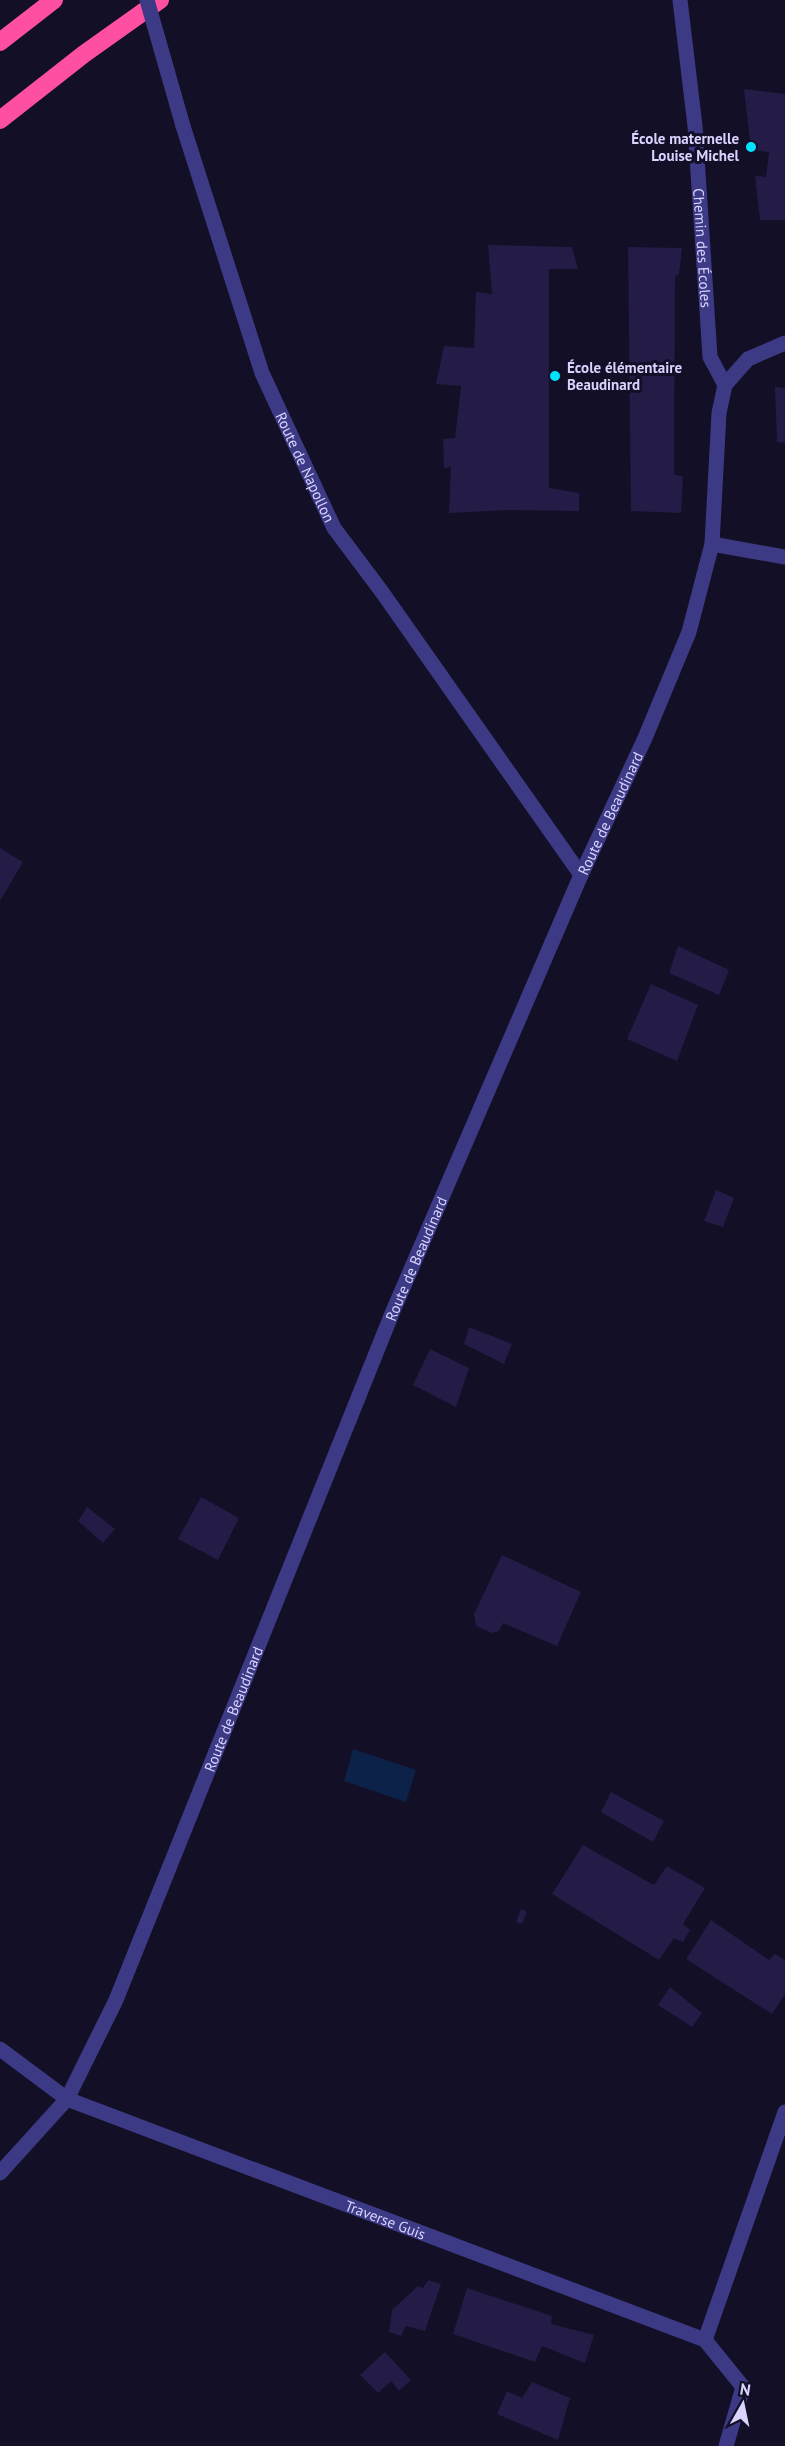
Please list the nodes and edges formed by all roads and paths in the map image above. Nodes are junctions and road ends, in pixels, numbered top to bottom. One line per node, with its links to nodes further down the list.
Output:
1 (54, 0): 5 (highway)
2 (147, 0): 11 (street, Route de Napollon, bridge)
3 (160, 0): 6 (highway)
4 (680, 0): 8 (street, Chemin des Écoles)
5 (0, 42)
6 (0, 120)
7 (785, 343): 8 (street, Route de Beaudinard)
8 (725, 385): 9 (street, Route de Beaudinard)
9 (712, 544): 10 (street); 11 (street, Route de Beaudinard)
10 (785, 557)
11 (581, 875): 13 (street, Route de Beaudinard)
12 (0, 2049): 13 (street, Traverse Guis)
13 (67, 2099): 15 (street, Route de Beaudinard); 16 (street, Traverse Guis)
14 (785, 2112): 16 (street)
15 (0, 2173)
16 (705, 2340): 17 (street)
17 (726, 2446)

